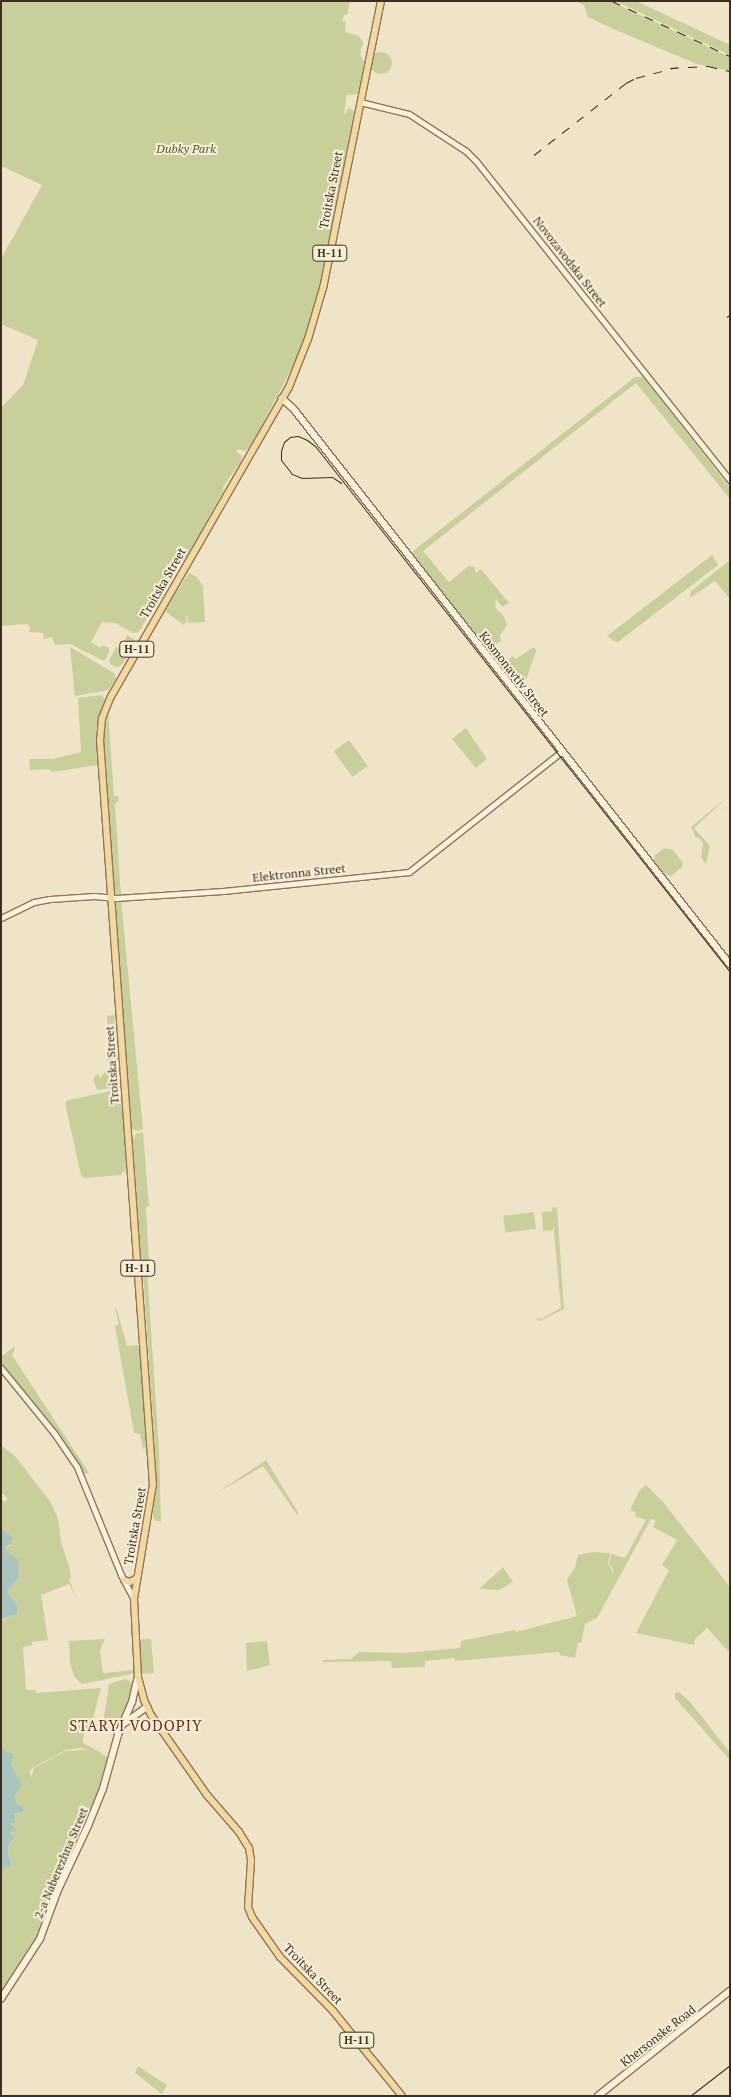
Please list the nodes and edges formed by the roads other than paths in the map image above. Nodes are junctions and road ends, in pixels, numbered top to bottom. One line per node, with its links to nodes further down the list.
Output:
1 (381, 1): 2 (main road, Troitska Street / Н-11)
2 (360, 102): 3 (main road, Troitska Street / Н-11); 4 (street, Novozavodska Street)
3 (282, 398): 5 (main road, Kosmonavtiv Street); 6 (main road, Troitska Street / Н-11)
4 (730, 480)
5 (561, 752): 6 (street, Elektronna Street); 8 (main road, Kosmonavtiv Street)
6 (110, 897): 7 (street, Elektronna Street); 10 (main road, Troitska Street / Н-11)
7 (1, 918)
8 (730, 964)
9 (1, 1368): 11 (street)
10 (137, 1578): 11 (main road); 12 (main road, Troitska Street / Н-11)
11 (124, 1580): 12 (street)
12 (134, 1599): 13 (main road, Troitska Street / Н-11)
13 (138, 1677): 14 (main road, Troitska Street / Н-11); 15 (main road, 2-a Naberezhna Street)
14 (147, 1707): 15 (main road); 18 (main road, Troitska Street / Н-11)
15 (121, 1727): 17 (main road, 2-a Naberezhna Street)
16 (730, 1991): 19 (main road, Khersonske Road)
17 (1, 1999)
18 (402, 2096)
19 (598, 2096)

